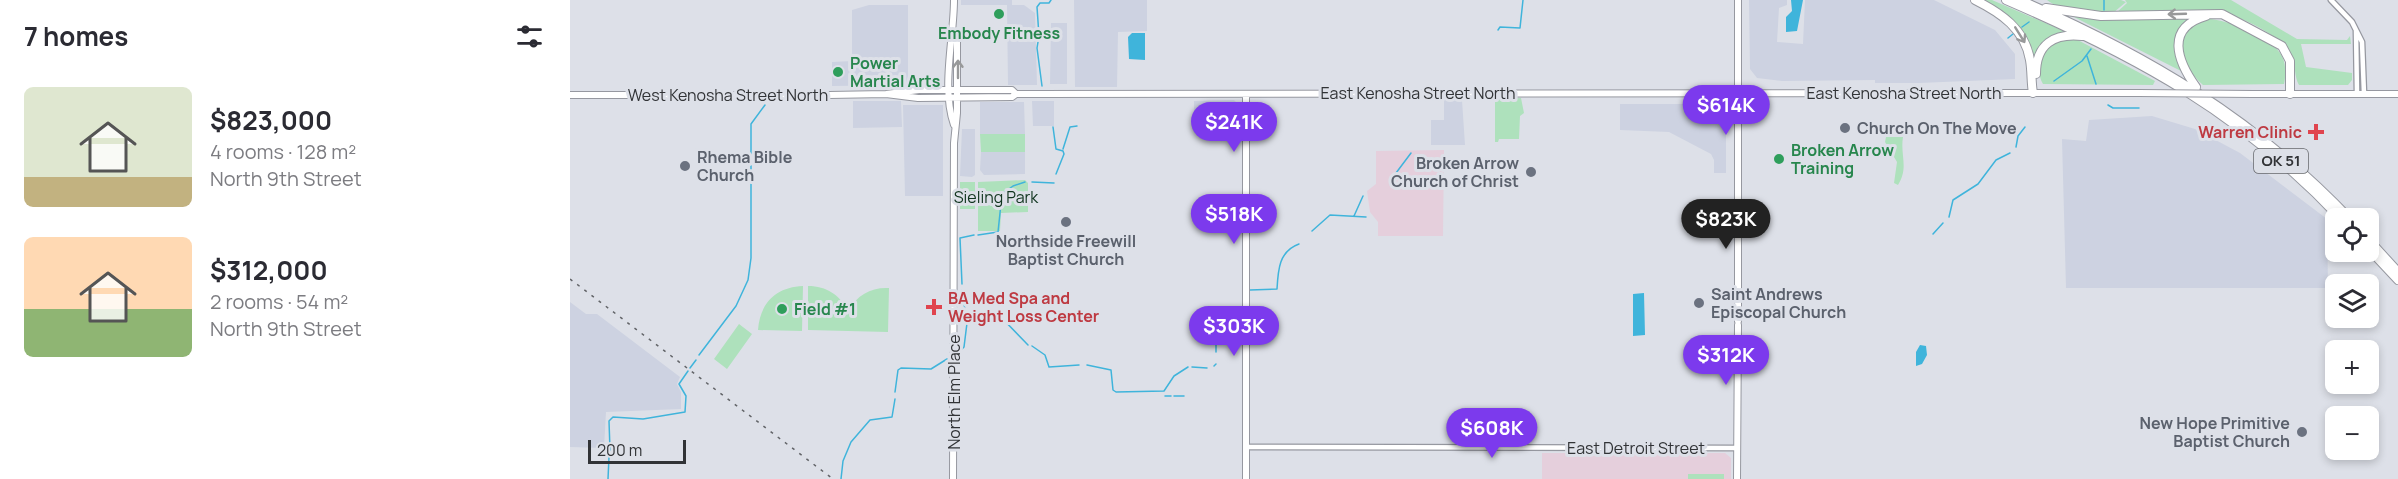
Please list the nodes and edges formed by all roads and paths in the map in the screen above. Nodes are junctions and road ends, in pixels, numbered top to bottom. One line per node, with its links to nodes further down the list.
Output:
1 (954, 0): 8 (main road, North Elm Place)
2 (1738, 0): 12 (main road)
3 (1975, 0): 13 (highway, one-way to 13)
4 (2006, 0): 9 (highway, OK 51)
5 (2020, 0): 7 (highway, OK 51)
6 (2331, 0): 19 (street)
7 (2035, 6): 14 (highway, OK 51); 18 (highway, one-way to 7)
8 (954, 35): 10 (main road, North Elm Place); 11 (main road, North Elm Place, one-way to 8)
9 (2089, 36): 13 (highway); 25 (highway, OK 51)
10 (950, 90): 11 (main road, West Kenosha Street North); 15 (main road, West Kenosha Street North); 22 (main road, North Elm Place)
11 (958, 90): 16 (main road, West Kenosha Street North); 23 (main road, North Elm Place)
12 (1738, 92): 13 (main road, East Kenosha Street North); 17 (main road, East Kenosha Street North); 32 (main road)
13 (2033, 93): 18 (main road, East Kenosha Street North, bridge)
14 (2200, 93): 18 (highway); 26 (highway, OK 51)
15 (886, 94): 21 (main road, West Kenosha Street North); 22 (main road, West Kenosha Street North)
16 (1016, 94): 17 (main road, West Kenosha Street North); 23 (main road, West Kenosha Street North)
17 (1246, 94): 31 (main road)
18 (2290, 94): 19 (main road, East Kenosha Street North)
19 (2360, 94): 20 (main road, East Kenosha Street North)
20 (2398, 94)
21 (570, 95)
22 (950, 98): 23 (main road, West Kenosha Street North); 24 (main road, North Elm Place)
23 (958, 98): 24 (main road, North Elm Place)
24 (954, 125): 33 (main road, North Elm Place)
25 (2330, 208)
26 (2338, 208)
27 (2379, 252): 29 (highway)
28 (2379, 260): 30 (highway)
29 (2398, 272)
30 (2398, 280)
31 (1246, 447): 32 (street, East Detroit Street); 34 (main road)
32 (1737, 448): 35 (main road)
33 (953, 479)
34 (1246, 479)
35 (1737, 479)

